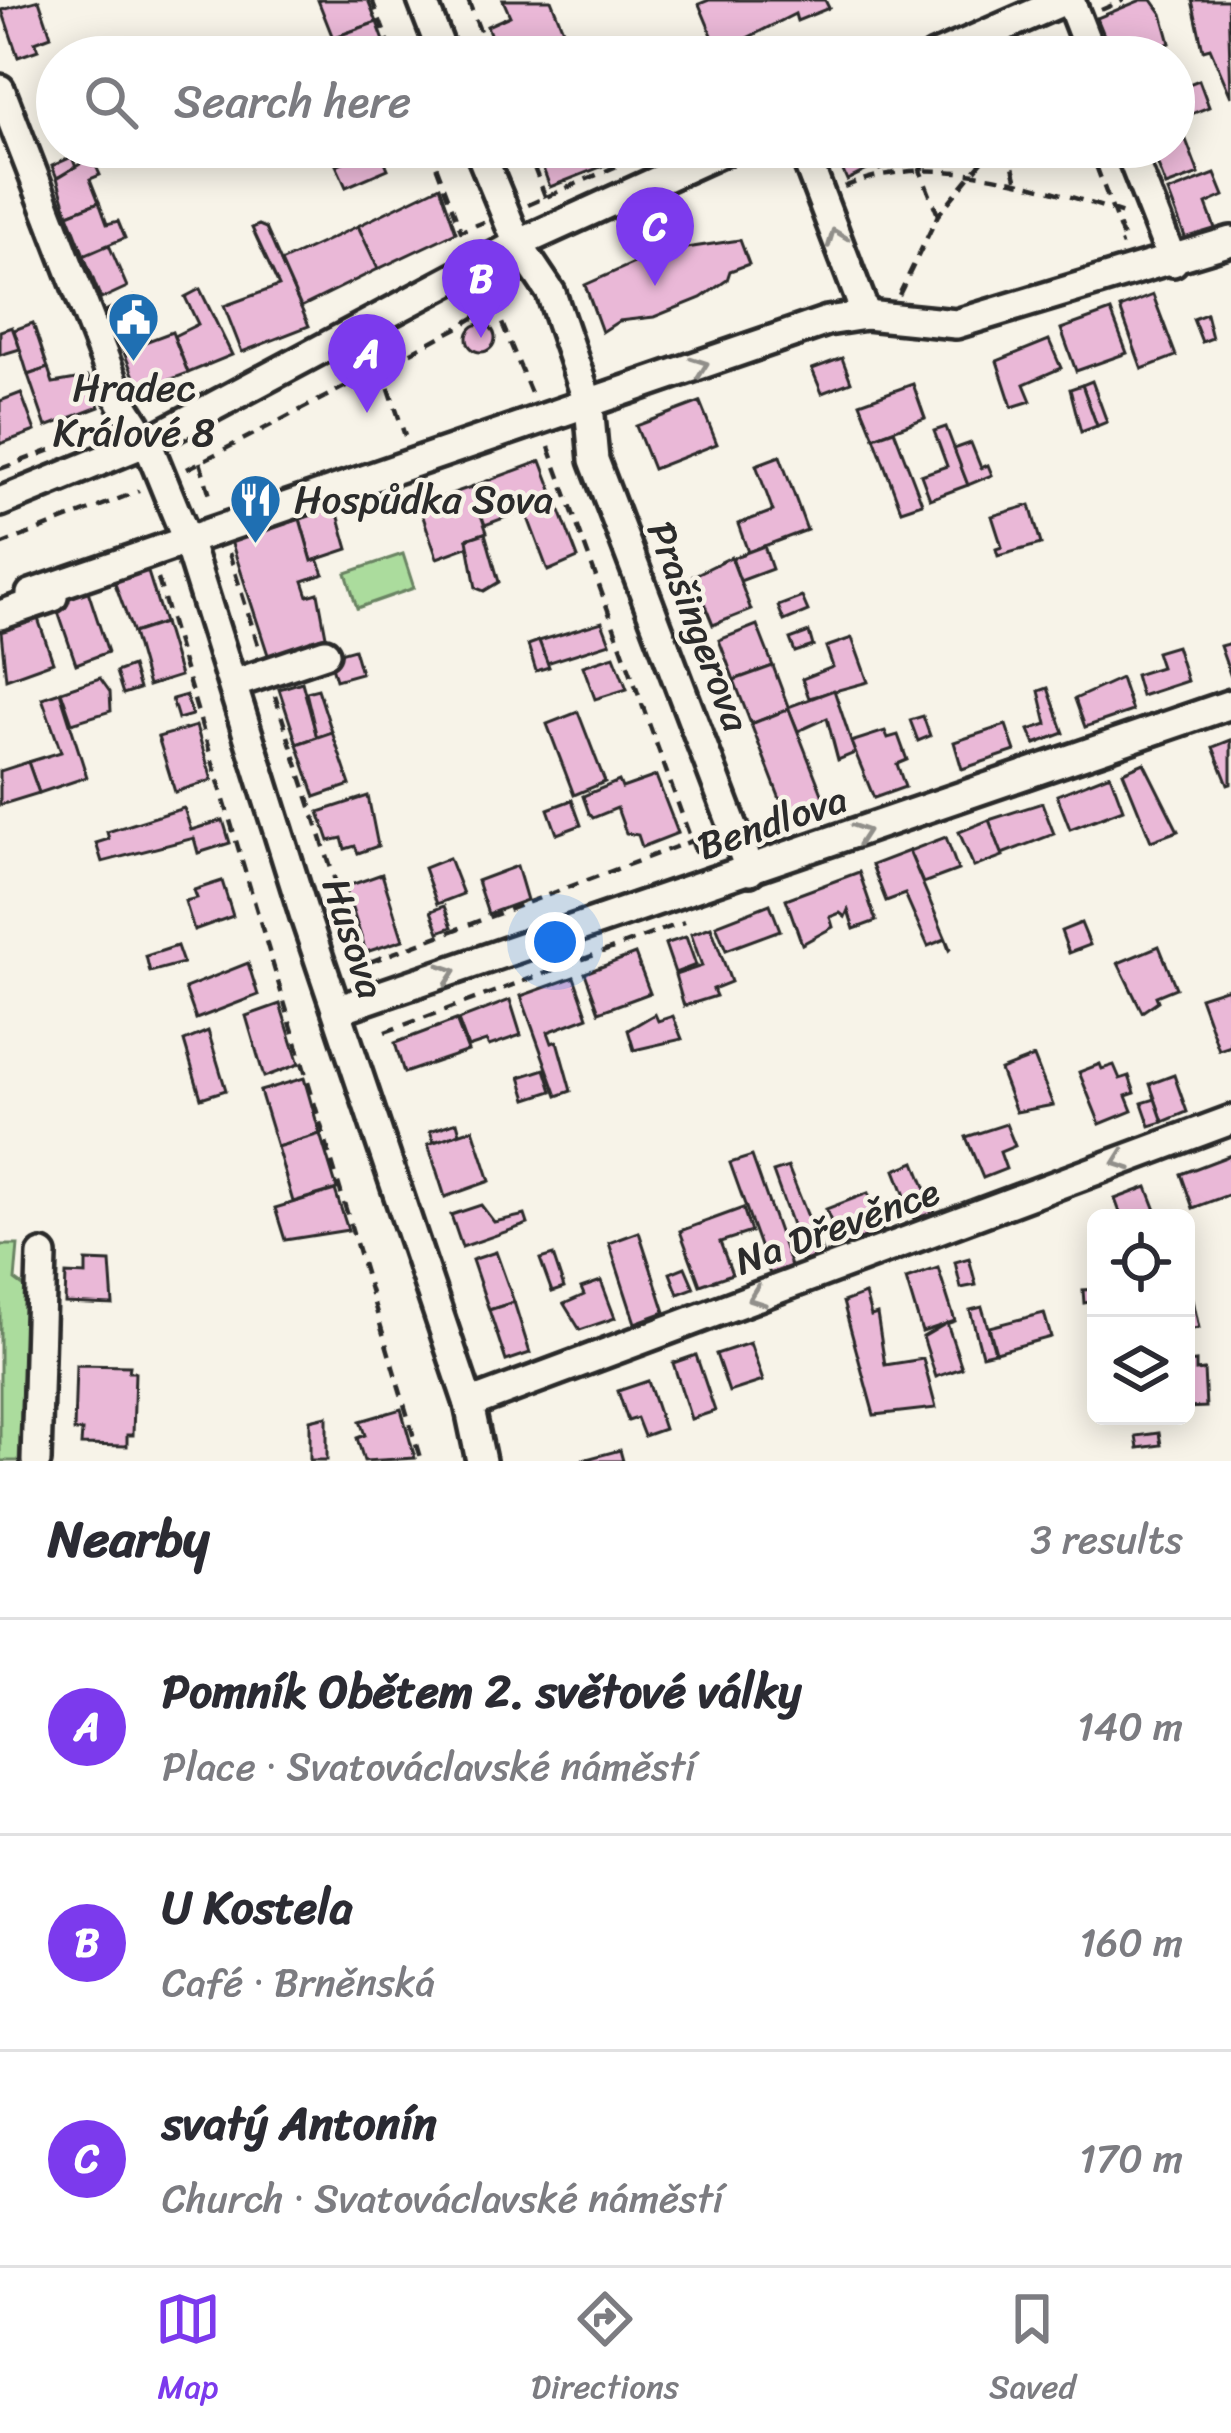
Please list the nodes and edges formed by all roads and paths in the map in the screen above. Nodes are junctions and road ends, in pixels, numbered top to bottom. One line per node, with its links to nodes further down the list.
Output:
1 (372, 0): 5 (path)
2 (422, 0): 6 (street)
3 (468, 0): 7 (path)
4 (1068, 0): 8 (street); 9 (street)
5 (386, 36)
6 (436, 36)
7 (482, 36)
8 (983, 36)
9 (1084, 36)
10 (0, 88): 44 (street, Husova)
11 (437, 168): 33 (path)
12 (487, 168): 35 (street, Prašingerova)
13 (534, 168): 32 (path)
14 (613, 168): 28 (path)
15 (687, 168): 32 (street)
16 (812, 168): 40 (street, one-way to 16)
17 (880, 168): 24 (path)
18 (922, 168): 23 (path)
19 (976, 168): 25 (path)
20 (1013, 168): 26 (path)
21 (1097, 168): 29 (path)
22 (1136, 168): 30 (street)
23 (920, 170): 24 (path); 25 (path); 31 (path)
24 (881, 171): 27 (path)
25 (969, 176): 26 (path); 31 (path)
26 (1017, 182): 29 (path)
27 (838, 189)
28 (553, 195)
29 (1113, 211): 30 (path); 36 (path)
30 (1154, 214): 37 (street)
31 (938, 215): 40 (path)
32 (558, 228): 35 (street)
33 (461, 231)
34 (1231, 241): 37 (street)
35 (518, 244): 38 (street, Prašingerova); 44 (street)
36 (1105, 250)
37 (1173, 262): 40 (street)
38 (542, 280): 39 (path); 42 (street, Prašingerova)
39 (494, 304): 41 (path); 43 (path)
40 (879, 316): 42 (street, one-way to 40)
41 (382, 368): 45 (path); 46 (path)
42 (589, 406): 43 (street); 59 (street, Prašingerova)
43 (544, 428): 46 (street); 60 (path)
44 (147, 442): 47 (street, Husova); 48 (street)
45 (200, 462): 47 (path); 49 (path)
46 (415, 464): 49 (street)
47 (163, 481): 50 (path); 51 (street, Husova)
48 (0, 502)
49 (221, 529): 51 (street); 56 (path)
50 (0, 545)
51 (189, 545): 52 (street); 53 (street); 57 (street, Husova)
52 (153, 562): 54 (street); 71 (path)
53 (31, 595)
54 (0, 615)
55 (325, 653): 56 (street)
56 (268, 672): 57 (street); 63 (path)
57 (232, 684): 64 (street, Husova)
58 (1231, 704): 61 (street, Bendlova, one-way to 58)
59 (733, 825): 60 (path); 61 (street, Prašingerova)
60 (692, 841): 62 (path); 63 (path)
61 (750, 872): 62 (street, Bendlova)
62 (708, 886): 65 (street, Bendlova, one-way to 62)
63 (363, 965): 64 (path); 65 (path)
64 (326, 978): 66 (street, Husova)
65 (374, 998): 66 (street, Bendlova)
66 (337, 1010): 69 (street, Husova)
67 (1231, 1120): 69 (street, Na Dřevěnce, one-way to 69)
68 (42, 1255): 70 (street)
69 (470, 1404): 72 (street, Husova)
70 (36, 1461)
71 (421, 1461)
72 (481, 1461)

